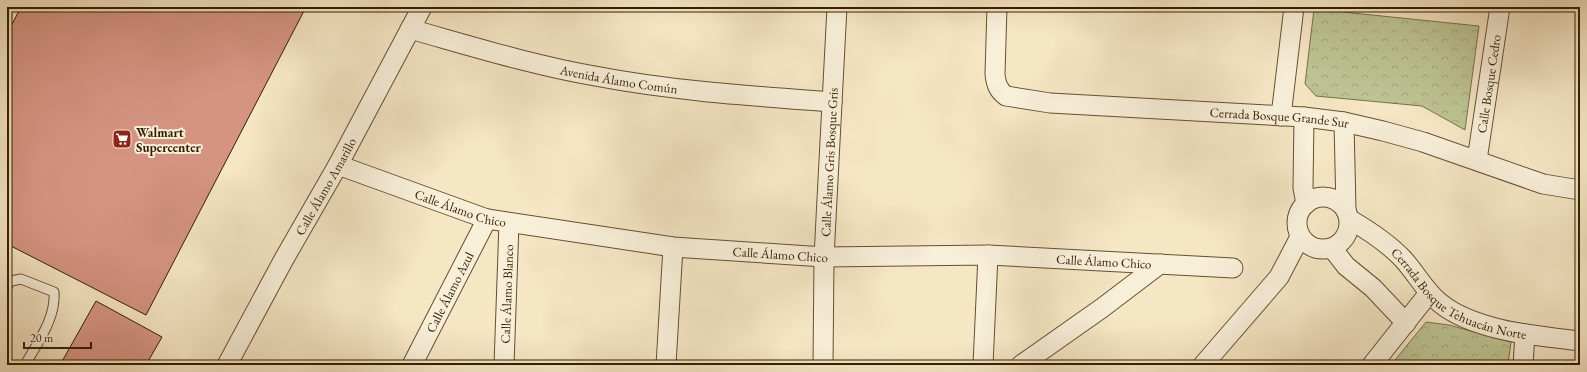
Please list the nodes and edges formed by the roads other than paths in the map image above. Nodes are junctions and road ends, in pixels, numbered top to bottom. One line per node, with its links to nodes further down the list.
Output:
1 (422, 7): 6 (street, Calle Álamo Amarillo)
2 (837, 7): 7 (street, Calle Álamo Gris Bosque Gris)
3 (997, 7): 8 (street, Cerrada Bosque Grande Sur)
4 (1294, 7): 8 (street)
5 (1500, 7): 11 (street, Calle Bosque Cedro)
6 (410, 29): 7 (street, Avenida Álamo Común); 12 (street, Calle Álamo Amarillo)
7 (832, 102): 22 (street, Calle Álamo Gris Bosque Gris)
8 (1281, 116): 9 (street, Cerrada Bosque Grande Sur)
9 (1304, 118): 10 (street, Cerrada Bosque Grande Sur); 14 (street)
10 (1344, 122): 11 (street, Cerrada Bosque Grande Sur); 15 (street)
11 (1476, 160): 13 (street, Cerrada Bosque Grande Sur)
12 (338, 165): 16 (street, Calle Álamo Chico); 32 (street, Calle Álamo Amarillo)
13 (1580, 190)
14 (1306, 204): 15 (street); 18 (street)
15 (1348, 214): 20 (street); 27 (street, Cerrada Bosque Tehuacán Norte)
16 (487, 219): 17 (street, Calle Álamo Chico); 33 (street, Calle Álamo Azul)
17 (509, 223): 19 (street, Calle Álamo Chico); 34 (street, Calle Álamo Blanco)
18 (1300, 237): 20 (street); 25 (street)
19 (673, 247): 22 (street, Calle Álamo Chico); 35 (street)
20 (1325, 249): 25 (street); 28 (street)
21 (988, 255): 22 (street, Calle Álamo Chico); 23 (street, Calle Álamo Chico); 37 (street)
22 (824, 256): 36 (street, Calle Álamo Gris Bosque Gris)
23 (1160, 264): 24 (street, Calle Álamo Chico); 38 (street)
24 (1233, 268)
25 (1279, 277): 39 (street)
26 (7, 286): 31 (lane)
27 (1429, 293): 28 (street); 29 (street, Cerrada Bosque Tehuacán Norte)
28 (1406, 323): 40 (street)
29 (1525, 334): 30 (street, Cerrada Bosque Tehuacán Norte); 41 (street)
30 (1580, 341)
31 (25, 365)
32 (227, 365)
33 (412, 365)
34 (504, 365)
35 (666, 365)
36 (823, 365)
37 (983, 365)
38 (1021, 365)
39 (1203, 365)
40 (1372, 365)
41 (1522, 365)

